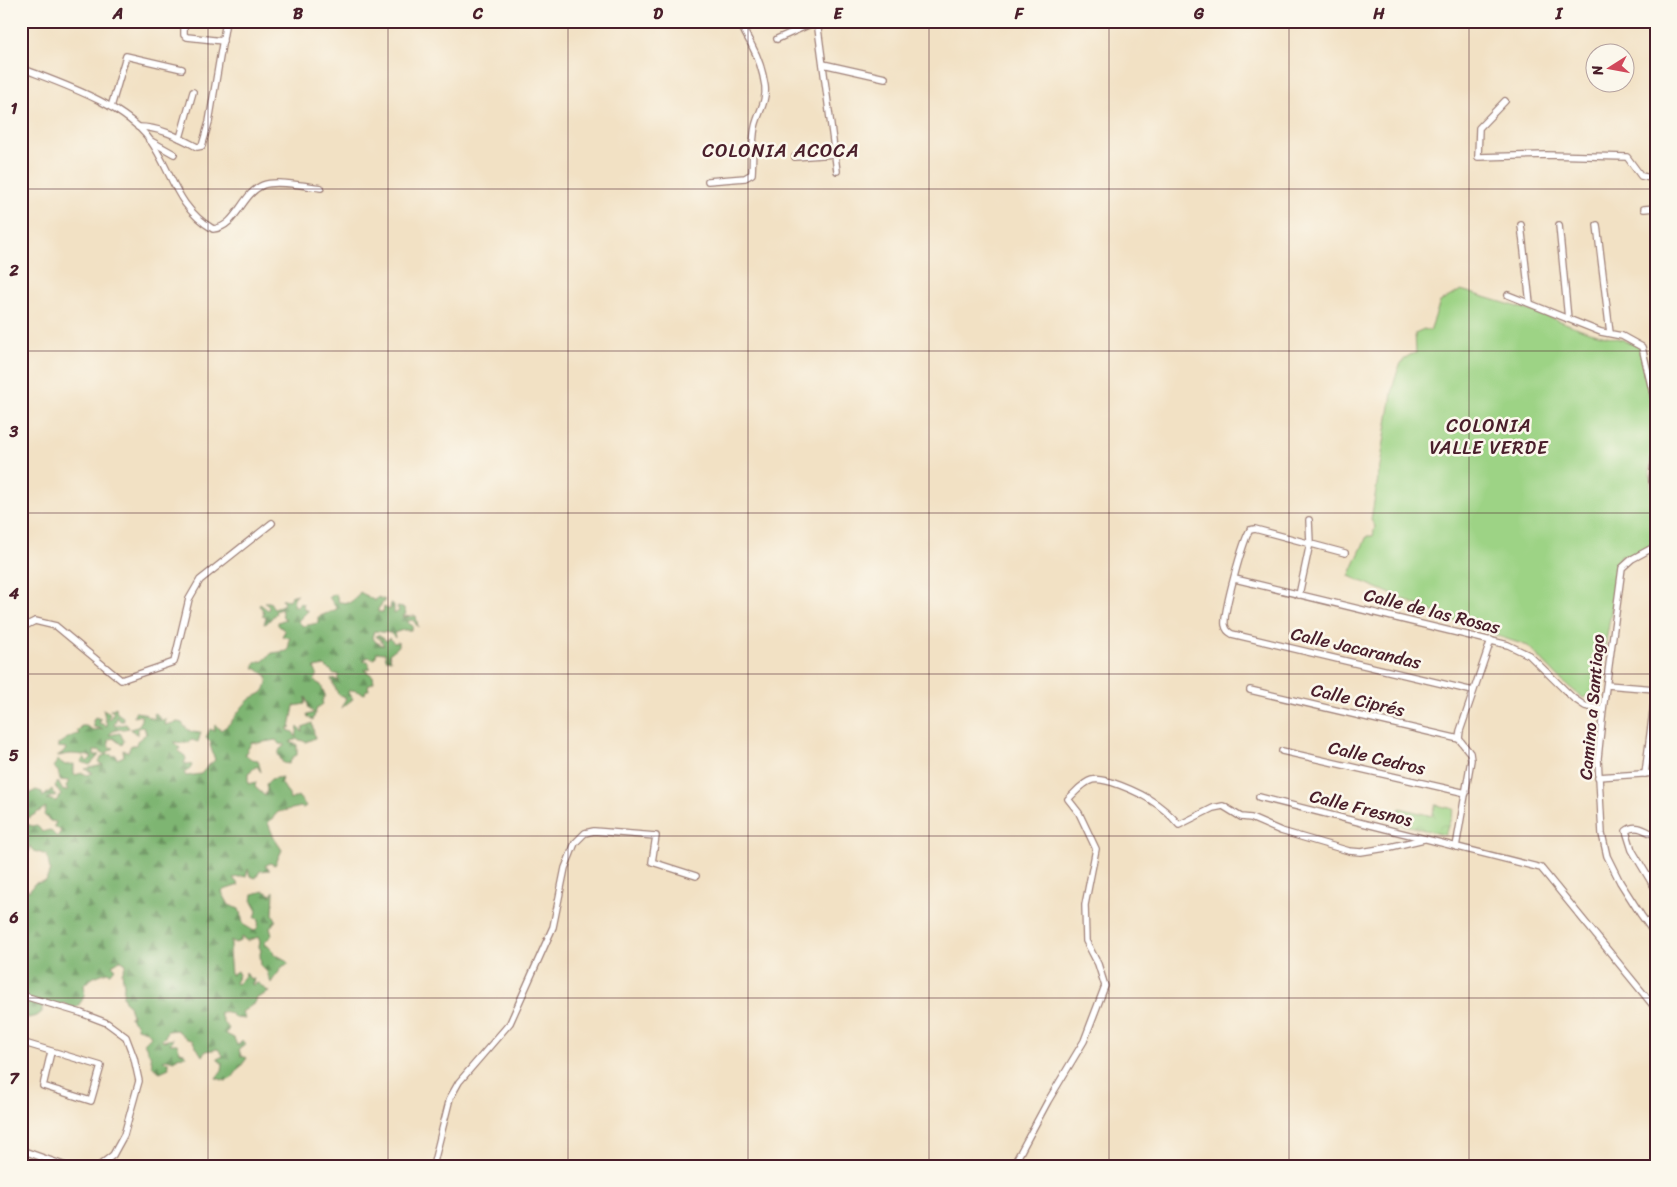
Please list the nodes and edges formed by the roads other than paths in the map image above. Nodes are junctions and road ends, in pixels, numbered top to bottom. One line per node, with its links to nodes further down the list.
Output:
1 (79, 21): 6 (street)
2 (184, 21): 8 (street)
3 (226, 21): 8 (street)
4 (741, 21): 24 (street)
5 (817, 21): 7 (street); 9 (street)
6 (126, 25)
7 (777, 39)
8 (223, 41): 17 (street)
9 (823, 64): 12 (street); 20 (street)
10 (21, 68): 15 (street)
11 (182, 69): 15 (street)
12 (885, 78)
13 (193, 92): 17 (street)
14 (1505, 101): 23 (street)
15 (111, 107): 16 (street)
16 (138, 127): 17 (street); 18 (street)
17 (180, 138)
18 (150, 140): 19 (street); 25 (street)
19 (174, 154)
20 (835, 154): 21 (street); 22 (street)
21 (795, 157)
22 (837, 170)
23 (1656, 179)
24 (708, 181)
25 (321, 188)
26 (1656, 208): 27 (street)
27 (1644, 209)
28 (1597, 224): 34 (street)
29 (1521, 225): 32 (street)
30 (1558, 225): 33 (street)
31 (1508, 295): 32 (street)
32 (1530, 303): 33 (street)
33 (1568, 319): 34 (street)
34 (1610, 333): 35 (street)
35 (1656, 408)
36 (1656, 447): 37 (street)
37 (1656, 489)
38 (1309, 520): 40 (street)
39 (272, 523): 45 (street)
40 (1310, 543): 42 (street); 43 (street); 44 (street)
41 (1656, 546): 47 (street, Camino a Santiago)
42 (1345, 554)
43 (1235, 579): 44 (street, Calle de las Rosas); 50 (street, Calle Jacarandas)
44 (1300, 595): 46 (street, Calle de las Rosas)
45 (21, 628)
46 (1490, 640): 50 (street); 51 (street, Calle de las Rosas)
47 (1607, 684): 48 (street); 51 (street, Camino a Santiago)
48 (1656, 688): 55 (street)
49 (1250, 690): 52 (street, Calle Ciprés)
50 (1473, 691): 52 (street)
51 (1603, 710): 56 (street, Camino a Santiago)
52 (1459, 739): 57 (street)
53 (1282, 751): 57 (street, Calle Cedros)
54 (1656, 773): 55 (street)
55 (1645, 774): 56 (street)
56 (1598, 777): 64 (street, Camino a Santiago)
57 (1466, 794): 61 (street)
58 (1259, 797): 60 (street, Calle Fresnos)
59 (1656, 836): 63 (street)
60 (1424, 839): 61 (street, Calle Fresnos); 73 (street)
61 (1456, 847): 66 (street, Calle Fresnos)
62 (696, 876): 72 (street)
63 (1656, 890)
64 (1656, 936)
65 (21, 995): 71 (street)
66 (1656, 1009)
67 (21, 1042): 68 (street)
68 (51, 1052): 68 (street)
69 (21, 1150): 70 (street)
70 (66, 1166)
71 (99, 1166)
72 (433, 1166)
73 (1014, 1166)

